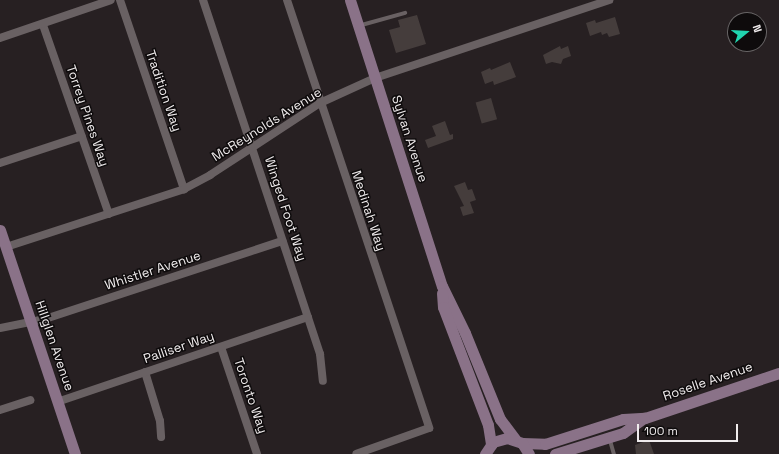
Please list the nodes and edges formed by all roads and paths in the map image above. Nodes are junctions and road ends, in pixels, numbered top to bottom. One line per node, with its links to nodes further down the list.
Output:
1 (111, 0): 10 (street)
2 (120, 0): 18 (street, Tradition Way)
3 (202, 0): 16 (street, Winged Foot Way)
4 (287, 0): 14 (street, Medinah Way)
5 (350, 0): 11 (main road, Sylvan Avenue)
6 (581, 0): 8 (street)
7 (609, 0): 8 (street, McReynolds Avenue)
8 (584, 9): 13 (street, McReynolds Avenue)
9 (405, 13): 11 (lane)
10 (43, 24): 12 (street); 15 (street, Torrey Pines Way)
11 (358, 26): 13 (main road, Sylvan Avenue)
12 (0, 38)
13 (375, 78): 14 (street, McReynolds Avenue); 23 (main road, Sylvan Avenue)
14 (320, 103): 16 (street, McReynolds Avenue); 41 (street, Medinah Way)
15 (82, 136): 17 (street); 19 (street, Torrey Pines Way)
16 (252, 146): 18 (street, McReynolds Avenue); 21 (street, Winged Foot Way)
17 (0, 162)
18 (184, 189): 19 (street, McReynolds Avenue)
19 (108, 214): 22 (street, McReynolds Avenue)
20 (0, 230): 22 (main road, Hillglen Avenue)
21 (282, 241): 24 (street, Winged Foot Way); 25 (street, Whistler Avenue)
22 (6, 247): 25 (main road, Hillglen Avenue)
23 (442, 286): 37 (main road, Sylvan Avenue); 38 (main road, Sylvan Avenue)
24 (308, 317): 27 (street, Palliser Way); 30 (street, Winged Foot Way)
25 (30, 321): 26 (street, Whistler Avenue); 32 (main road, Hillglen Avenue)
26 (0, 328)
27 (220, 347): 28 (street, Palliser Way); 40 (street, Toronto Way)
28 (145, 372): 32 (street, Palliser Way); 35 (street)
29 (779, 373): 34 (main road, Roselle Avenue)
30 (322, 381)
31 (30, 400): 33 (street)
32 (58, 402): 39 (main road, Hillglen Avenue)
33 (0, 410)
34 (645, 418): 36 (main road, Roselle Avenue); 37 (main road, Roselle Avenue)
35 (161, 437)
36 (609, 437): 43 (main road, Roselle Avenue); 44 (lane)
37 (519, 441): 38 (main road, Roselle Avenue); 42 (main road, Sylvan Avenue)
38 (486, 451)
39 (75, 454)
40 (257, 454)
41 (356, 454)
42 (529, 454)
43 (555, 454)
44 (614, 454)

